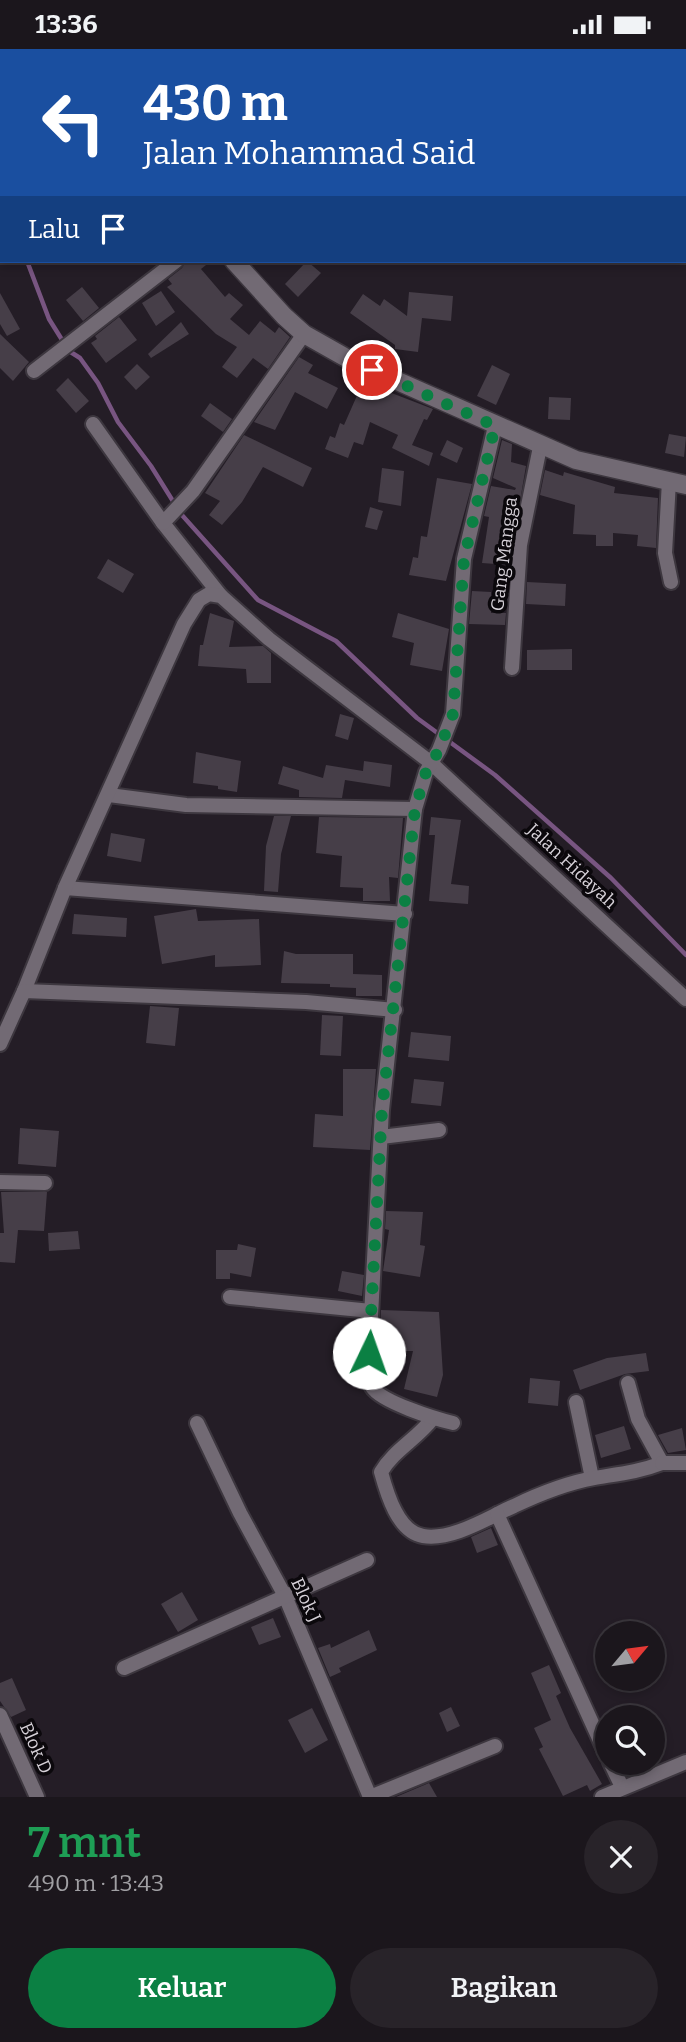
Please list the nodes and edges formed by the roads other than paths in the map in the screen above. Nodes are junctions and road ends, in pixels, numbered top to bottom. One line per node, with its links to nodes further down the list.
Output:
1 (173, 263): 4 (street)
2 (236, 263): 3 (street)
3 (304, 334): 6 (street); 9 (street)
4 (34, 370)
5 (93, 424): 9 (street, Jalan Hidayah)
6 (495, 426): 7 (street); 13 (street)
7 (540, 447): 8 (street); 12 (street, Gang Mangga)
8 (677, 483): 10 (street)
9 (167, 519): 11 (street, Jalan Hidayah)
10 (671, 582)
11 (221, 596): 13 (street, Jalan Hidayah); 14 (street)
12 (512, 668)
13 (434, 756): 15 (street); 19 (street, Jalan Hidayah)
14 (108, 795): 15 (street); 16 (street)
15 (415, 809): 17 (street)
16 (65, 888): 17 (street); 18 (street)
17 (405, 913): 20 (street)
18 (24, 991): 20 (street); 21 (street)
19 (686, 999)
20 (395, 1010): 23 (street)
21 (0, 1044)
22 (439, 1131): 23 (street)
23 (381, 1137): 27 (street)
24 (0, 1182): 25 (street)
25 (45, 1183)
26 (230, 1297): 27 (street)
27 (371, 1311): 30 (street)
28 (628, 1383): 33 (street)
29 (576, 1402): 35 (street)
30 (433, 1418): 32 (street); 36 (street)
31 (197, 1423): 38 (street, Blok J)
32 (453, 1423)
33 (662, 1463): 34 (street); 35 (street)
34 (686, 1463)
35 (592, 1478): 36 (street)
36 (497, 1514): 41 (street)
37 (367, 1560): 38 (street)
38 (285, 1596): 39 (street); 47 (street, Blok J)
39 (124, 1668)
40 (0, 1715): 46 (street, Blok D)
41 (595, 1730)
42 (495, 1746): 47 (street)
43 (686, 1762): 45 (street)
44 (616, 1775): 45 (street)
45 (622, 1787): 48 (street)
46 (37, 1797)
47 (370, 1797)
48 (602, 1797)

